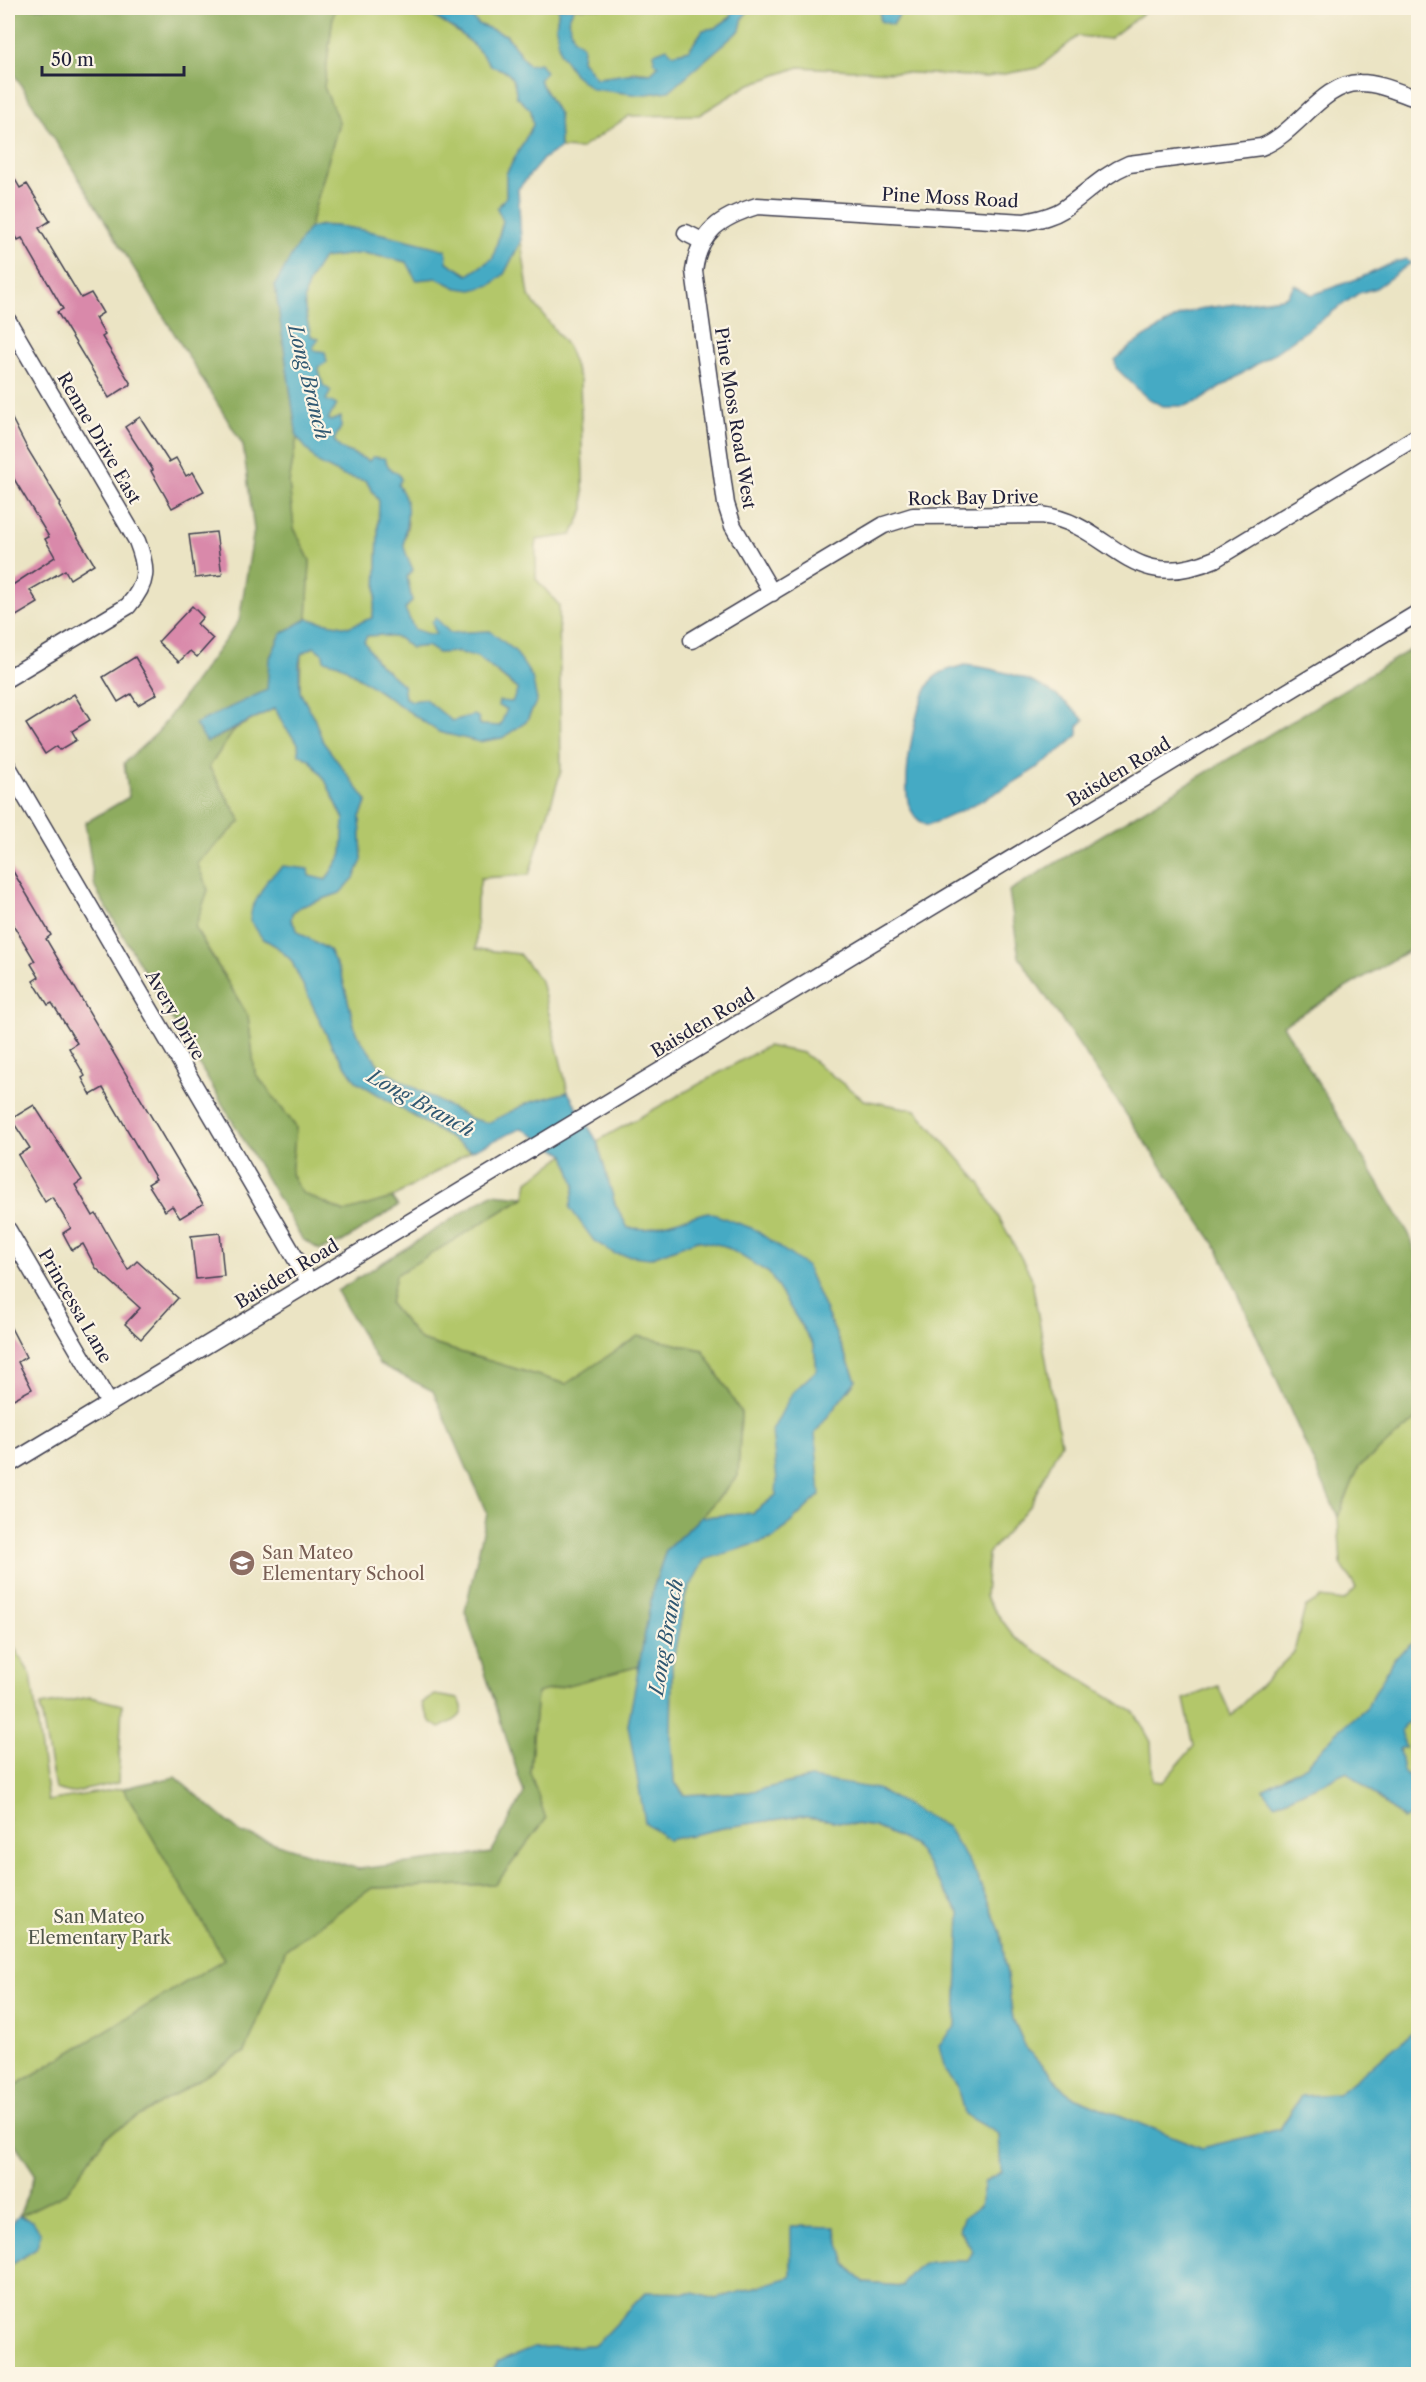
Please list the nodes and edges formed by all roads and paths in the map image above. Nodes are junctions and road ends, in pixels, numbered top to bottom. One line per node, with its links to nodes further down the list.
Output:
1 (1419, 99): 3 (street, Pine Moss Road)
2 (686, 233): 3 (street)
3 (702, 241): 6 (street, Pine Moss Road West)
4 (8, 321): 9 (street, Renne Drive East)
5 (1419, 436): 6 (street, Rock Bay Drive)
6 (772, 593): 8 (street, Rock Bay Drive)
7 (1419, 613): 12 (street, Baisden Road)
8 (692, 640)
9 (8, 678)
10 (8, 766): 12 (street, Avery Drive)
11 (8, 1230): 13 (street, Princessa Lane)
12 (310, 1283): 13 (street, Baisden Road)
13 (110, 1403): 14 (street, Baisden Road)
14 (8, 1465)

